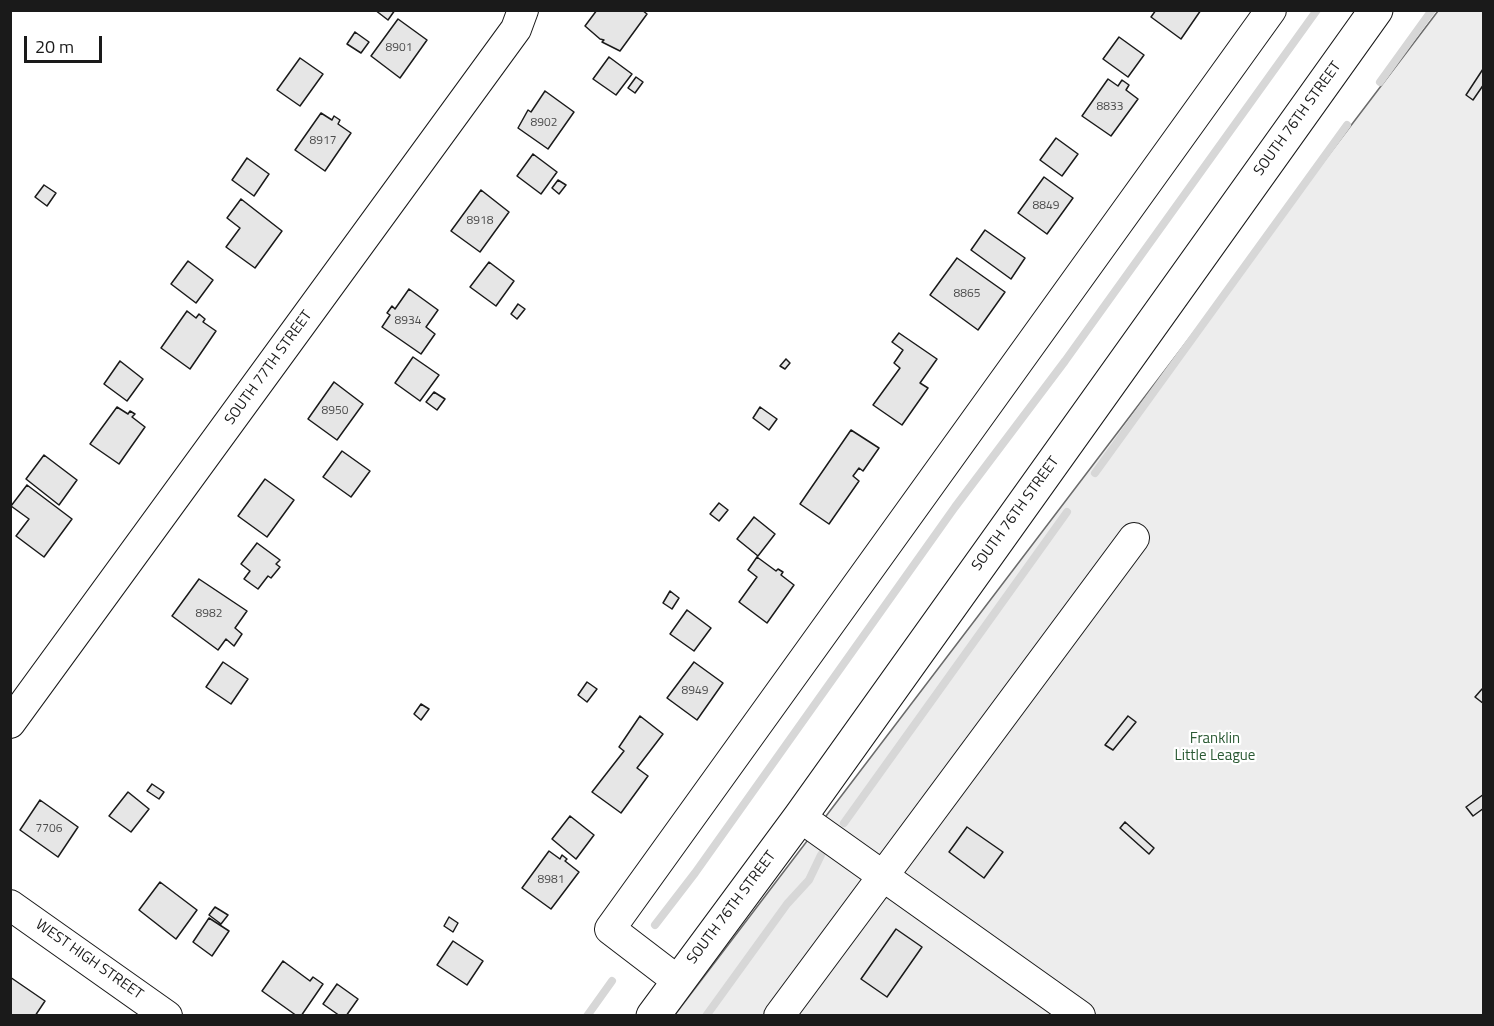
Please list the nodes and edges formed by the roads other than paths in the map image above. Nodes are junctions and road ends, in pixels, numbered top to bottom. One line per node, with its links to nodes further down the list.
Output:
1 (523, 10): 5 (street, SOUTH 77TH STREET)
2 (1270, 10): 9 (street)
3 (1376, 10): 6 (main road, SOUTH 76TH STREET)
4 (1134, 538): 7 (street)
5 (10, 723)
6 (800, 817): 7 (street); 9 (main road, SOUTH 76TH STREET)
7 (881, 875): 12 (street); 13 (street)
8 (10, 905): 10 (street, WEST HIGH STREET)
9 (678, 981): 11 (main road, SOUTH 76TH STREET)
10 (167, 1016)
11 (652, 1016)
12 (779, 1016)
13 (1080, 1016)

